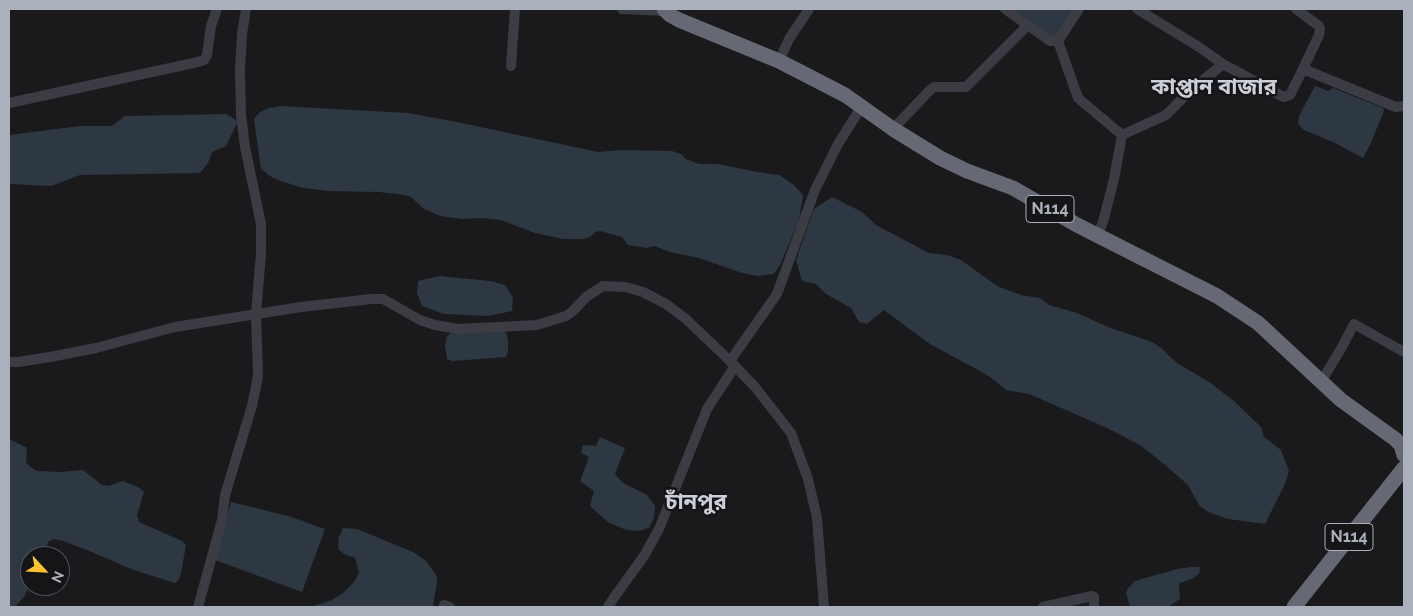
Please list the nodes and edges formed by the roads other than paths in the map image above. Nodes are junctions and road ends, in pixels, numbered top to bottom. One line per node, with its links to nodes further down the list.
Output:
1 (217, 9): 17 (street)
2 (246, 9): 23 (street)
3 (515, 9): 15 (street)
4 (622, 9): 10 (street)
5 (809, 9): 13 (street)
6 (1005, 9): 11 (street)
7 (1079, 9): 12 (street)
8 (1137, 9): 14 (street)
9 (1296, 9): 16 (street)
10 (664, 10): 13 (highway, N114)
11 (1028, 26): 12 (street); 20 (street)
12 (1058, 41): 21 (street)
13 (779, 61): 18 (highway, N114)
14 (1223, 64): 16 (street); 21 (street)
15 (511, 66)
16 (1303, 69): 19 (street)
17 (9, 103)
18 (862, 106): 20 (highway, N114); 26 (street)
19 (1404, 106)
20 (894, 129): 22 (highway, N114)
21 (1122, 135): 22 (street)
22 (1098, 236): 27 (highway, N114)
23 (256, 314): 25 (street); 26 (street); 30 (street)
24 (1404, 352): 27 (street)
25 (9, 362)
26 (733, 363): 31 (street); 32 (street)
27 (1321, 382): 28 (highway, N114)
28 (1404, 454)
29 (1404, 468): 35 (highway, N114)
30 (198, 607)
31 (608, 607)
32 (824, 607)
33 (1043, 607): 34 (street)
34 (1094, 607)
35 (1294, 607)

